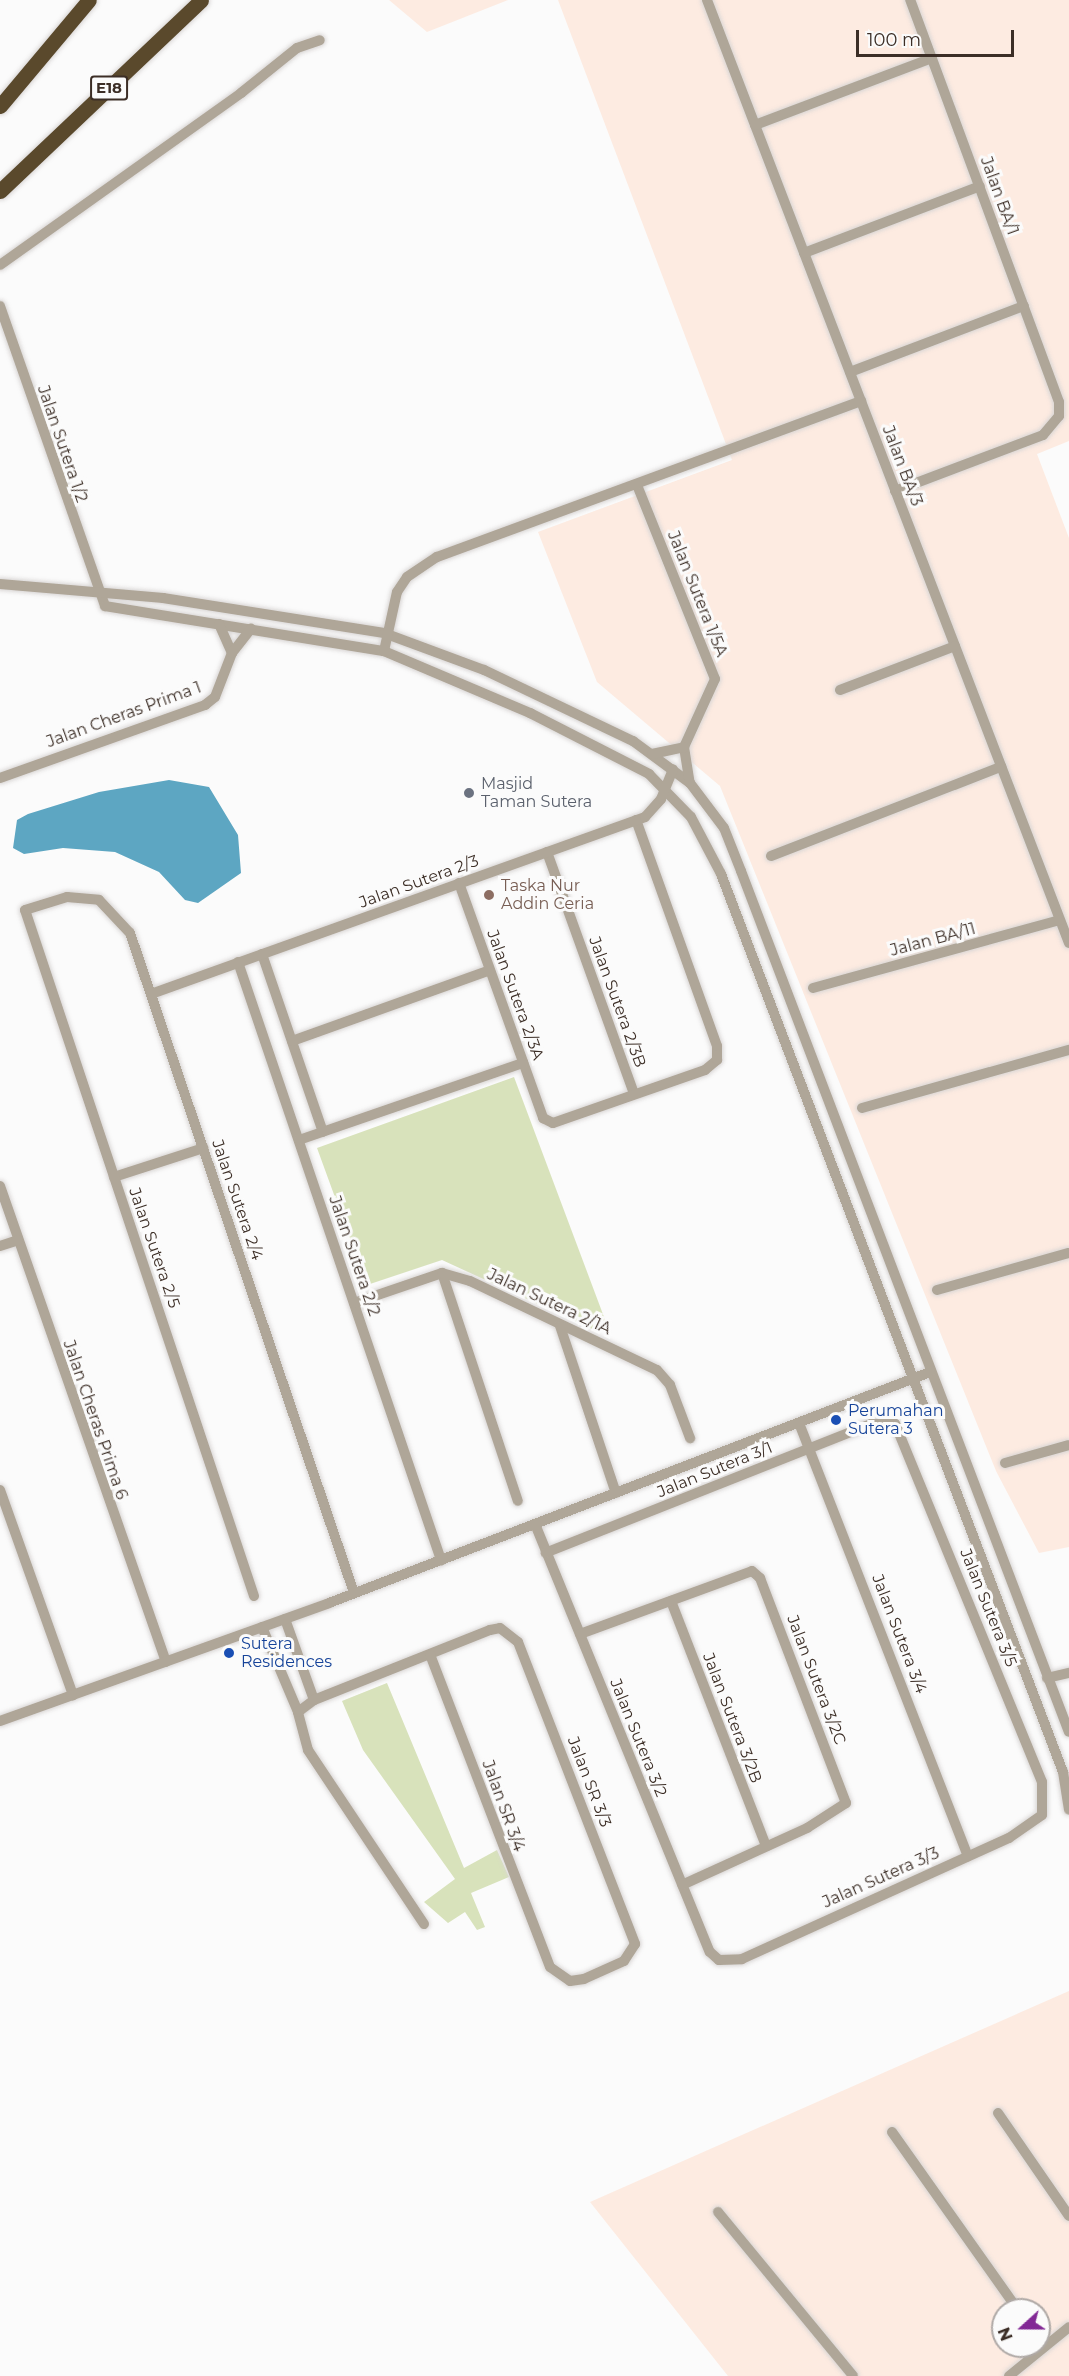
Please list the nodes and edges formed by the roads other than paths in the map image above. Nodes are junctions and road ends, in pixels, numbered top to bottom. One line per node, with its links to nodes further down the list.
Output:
1 (89, 0): 7 (highway)
2 (201, 0): 10 (highway, E18)
3 (707, 0): 8 (street, Jalan BA/3)
4 (910, 0): 6 (street, Jalan BA/1)
5 (320, 40): 12 (street)
6 (932, 58): 8 (street); 9 (street, Jalan BA/1)
7 (0, 106)
8 (755, 124): 11 (street, Jalan BA/3)
9 (980, 186): 11 (street); 14 (street, Jalan BA/1)
10 (0, 192)
11 (804, 253): 15 (street, Jalan BA/3)
12 (0, 265)
13 (0, 306): 20 (street, Jalan Sutera 1/2)
14 (1024, 306): 15 (street); 18 (street, Jalan BA/1)
15 (850, 372): 16 (street, Jalan BA/3)
16 (861, 401): 17 (street); 18 (street, Jalan BA/3)
17 (637, 485): 23 (street); 28 (street, Jalan Sutera 1/5A)
18 (895, 491): 24 (street, Jalan BA/3)
19 (0, 584): 20 (street)
20 (97, 592): 21 (street); 23 (street)
21 (219, 624): 22 (street); 26 (street)
22 (251, 629): 25 (street); 26 (street, Jalan Cheras Prima 1)
23 (384, 633): 25 (street); 29 (street)
24 (955, 646): 27 (street); 30 (street, Jalan BA/3)
25 (384, 651): 34 (street)
26 (232, 653): 32 (street, Jalan Cheras Prima 1)
27 (840, 690)
28 (684, 747): 29 (street); 33 (street)
29 (652, 754): 31 (street)
30 (1001, 767): 37 (street); 40 (street, Jalan BA/3)
31 (674, 769): 33 (street); 34 (street, Jalan Sutera 2/3)
32 (0, 778)
33 (690, 783): 64 (street)
34 (665, 789): 35 (street, Jalan Sutera 2/3); 65 (street)
35 (636, 820): 36 (street, Jalan Sutera 2/3); 50 (street)
36 (547, 852): 38 (street, Jalan Sutera 2/3); 50 (street, Jalan Sutera 2/3B)
37 (771, 856)
38 (459, 883): 42 (street, Jalan Sutera 2/3); 44 (street, Jalan Sutera 2/3A)
39 (25, 910): 46 (street, Jalan Sutera 2/4); 55 (street, Jalan Sutera 2/5)
40 (1060, 920): 41 (street, Jalan BA/3); 45 (street, Jalan BA/11)
41 (1069, 943)
42 (262, 954): 43 (street, Jalan Sutera 2/3); 47 (street)
43 (238, 962): 46 (street, Jalan Sutera 2/3); 53 (street, Jalan Sutera 2/2)
44 (490, 970): 47 (street); 49 (street, Jalan Sutera 2/3A)
45 (813, 988)
46 (151, 994): 54 (street, Jalan Sutera 2/4)
47 (292, 1041): 52 (street)
48 (1069, 1050): 51 (street)
49 (523, 1063): 50 (street, Jalan Sutera 2/3A); 52 (street)
50 (634, 1094)
51 (862, 1108)
52 (323, 1131): 53 (street)
53 (299, 1140): 62 (street, Jalan Sutera 2/2)
54 (203, 1148): 55 (street); 78 (street, Jalan Sutera 2/4)
55 (114, 1177): 79 (street, Jalan Sutera 2/5)
56 (0, 1186): 57 (street, Jalan Cheras Prima 6)
57 (18, 1240): 58 (street); 85 (street, Jalan Cheras Prima 6)
58 (0, 1246)
59 (1069, 1252): 61 (street)
60 (442, 1273): 62 (street); 63 (street, Jalan Sutera 2/1A); 74 (street)
61 (937, 1290)
62 (354, 1302): 77 (street, Jalan Sutera 2/2)
63 (560, 1326): 68 (street, Jalan Sutera 2/1A); 73 (street)
64 (930, 1372): 65 (street); 87 (street)
65 (910, 1381): 66 (street); 94 (street)
66 (799, 1423): 70 (street, Jalan Sutera 3/4); 73 (street)
67 (895, 1424): 70 (street, Jalan Sutera 3/1); 93 (street, Jalan Sutera 3/5)
68 (690, 1438)
69 (1069, 1445): 71 (street)
70 (810, 1449): 76 (street, Jalan Sutera 3/1); 96 (street, Jalan Sutera 3/4)
71 (1005, 1463)
72 (0, 1490): 88 (street)
73 (616, 1493): 75 (street)
74 (518, 1501)
75 (535, 1524): 76 (street, Jalan Sutera 3/2); 77 (street)
76 (546, 1553): 83 (street, Jalan Sutera 3/2)
77 (441, 1560): 78 (street)
78 (354, 1593): 81 (street)
79 (254, 1596)
80 (671, 1601): 83 (street); 95 (street, Jalan Sutera 3/2B); 95 (street, Jalan Sutera 3/2C)
81 (285, 1619): 82 (street); 89 (street)
82 (262, 1627): 85 (street); 90 (street)
83 (580, 1634): 97 (street, Jalan Sutera 3/2)
84 (430, 1655): 89 (street); 100 (street, Jalan SR 3/4); 100 (street, Jalan SR 3/3)
85 (166, 1662): 88 (street)
86 (1069, 1673): 87 (street)
87 (1047, 1678): 92 (street)
88 (74, 1695): 91 (street)
89 (314, 1700): 90 (street)
90 (298, 1712): 98 (street)
91 (0, 1722)
92 (1069, 1732)
93 (1044, 1805): 96 (street, Jalan Sutera 3/3)
94 (1069, 1809)
95 (766, 1846): 97 (street)
96 (968, 1856): 99 (street, Jalan Sutera 3/3)
97 (682, 1885): 99 (street, Jalan Sutera 3/2)
98 (424, 1924)
99 (719, 1960)
100 (550, 1967)
101 (998, 2113): 104 (street)
102 (892, 2132): 105 (street)
103 (718, 2212): 109 (street)
104 (1069, 2216)
105 (1010, 2298)
106 (1069, 2327): 107 (street)
107 (1051, 2338)
108 (1027, 2358): 110 (street)
109 (853, 2376)
110 (1009, 2376)

